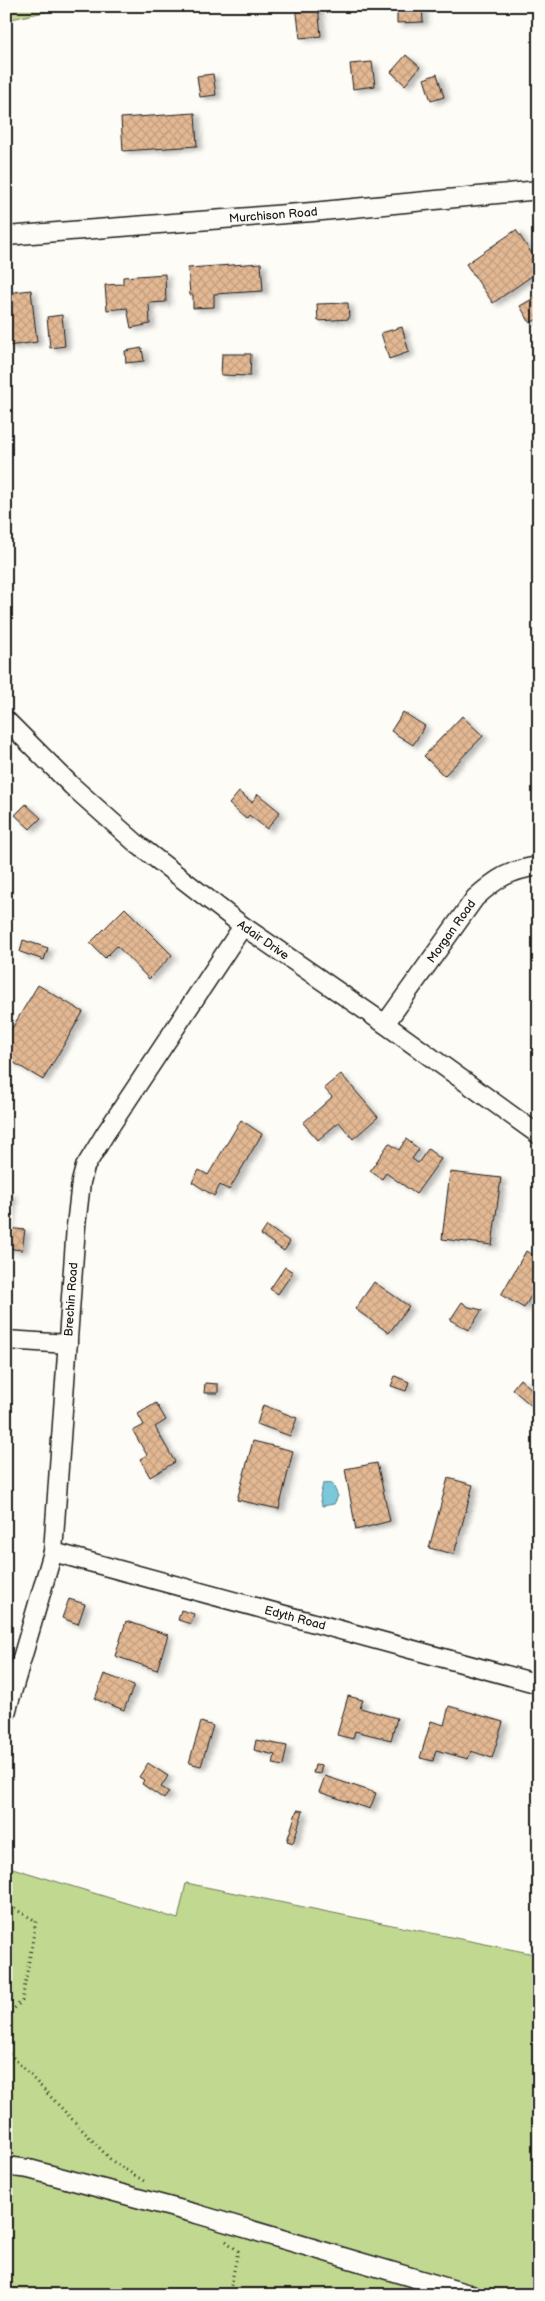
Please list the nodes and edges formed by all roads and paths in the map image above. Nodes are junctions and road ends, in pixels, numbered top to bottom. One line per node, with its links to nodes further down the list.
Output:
1 (539, 190): 2 (street, Murchison Road)
2 (6, 236)
3 (6, 720): 5 (street, Adair Drive)
4 (539, 866): 6 (street, Morgan Road)
5 (244, 926): 6 (street, Adair Drive); 9 (street, Brechin Road)
6 (385, 1024): 7 (street, Adair Drive)
7 (539, 1135)
8 (6, 1340): 9 (street)
9 (68, 1344): 10 (street, Brechin Road)
10 (53, 1552): 11 (street, Edyth Road); 12 (street, Brechin Road)
11 (539, 1684)
12 (6, 1713)
13 (6, 1904): 14 (path)
14 (6, 2016)
15 (6, 2050): 17 (path)
16 (6, 2166): 20 (street)
17 (154, 2187)
18 (224, 2239): 19 (path)
19 (229, 2295)
20 (472, 2295)

